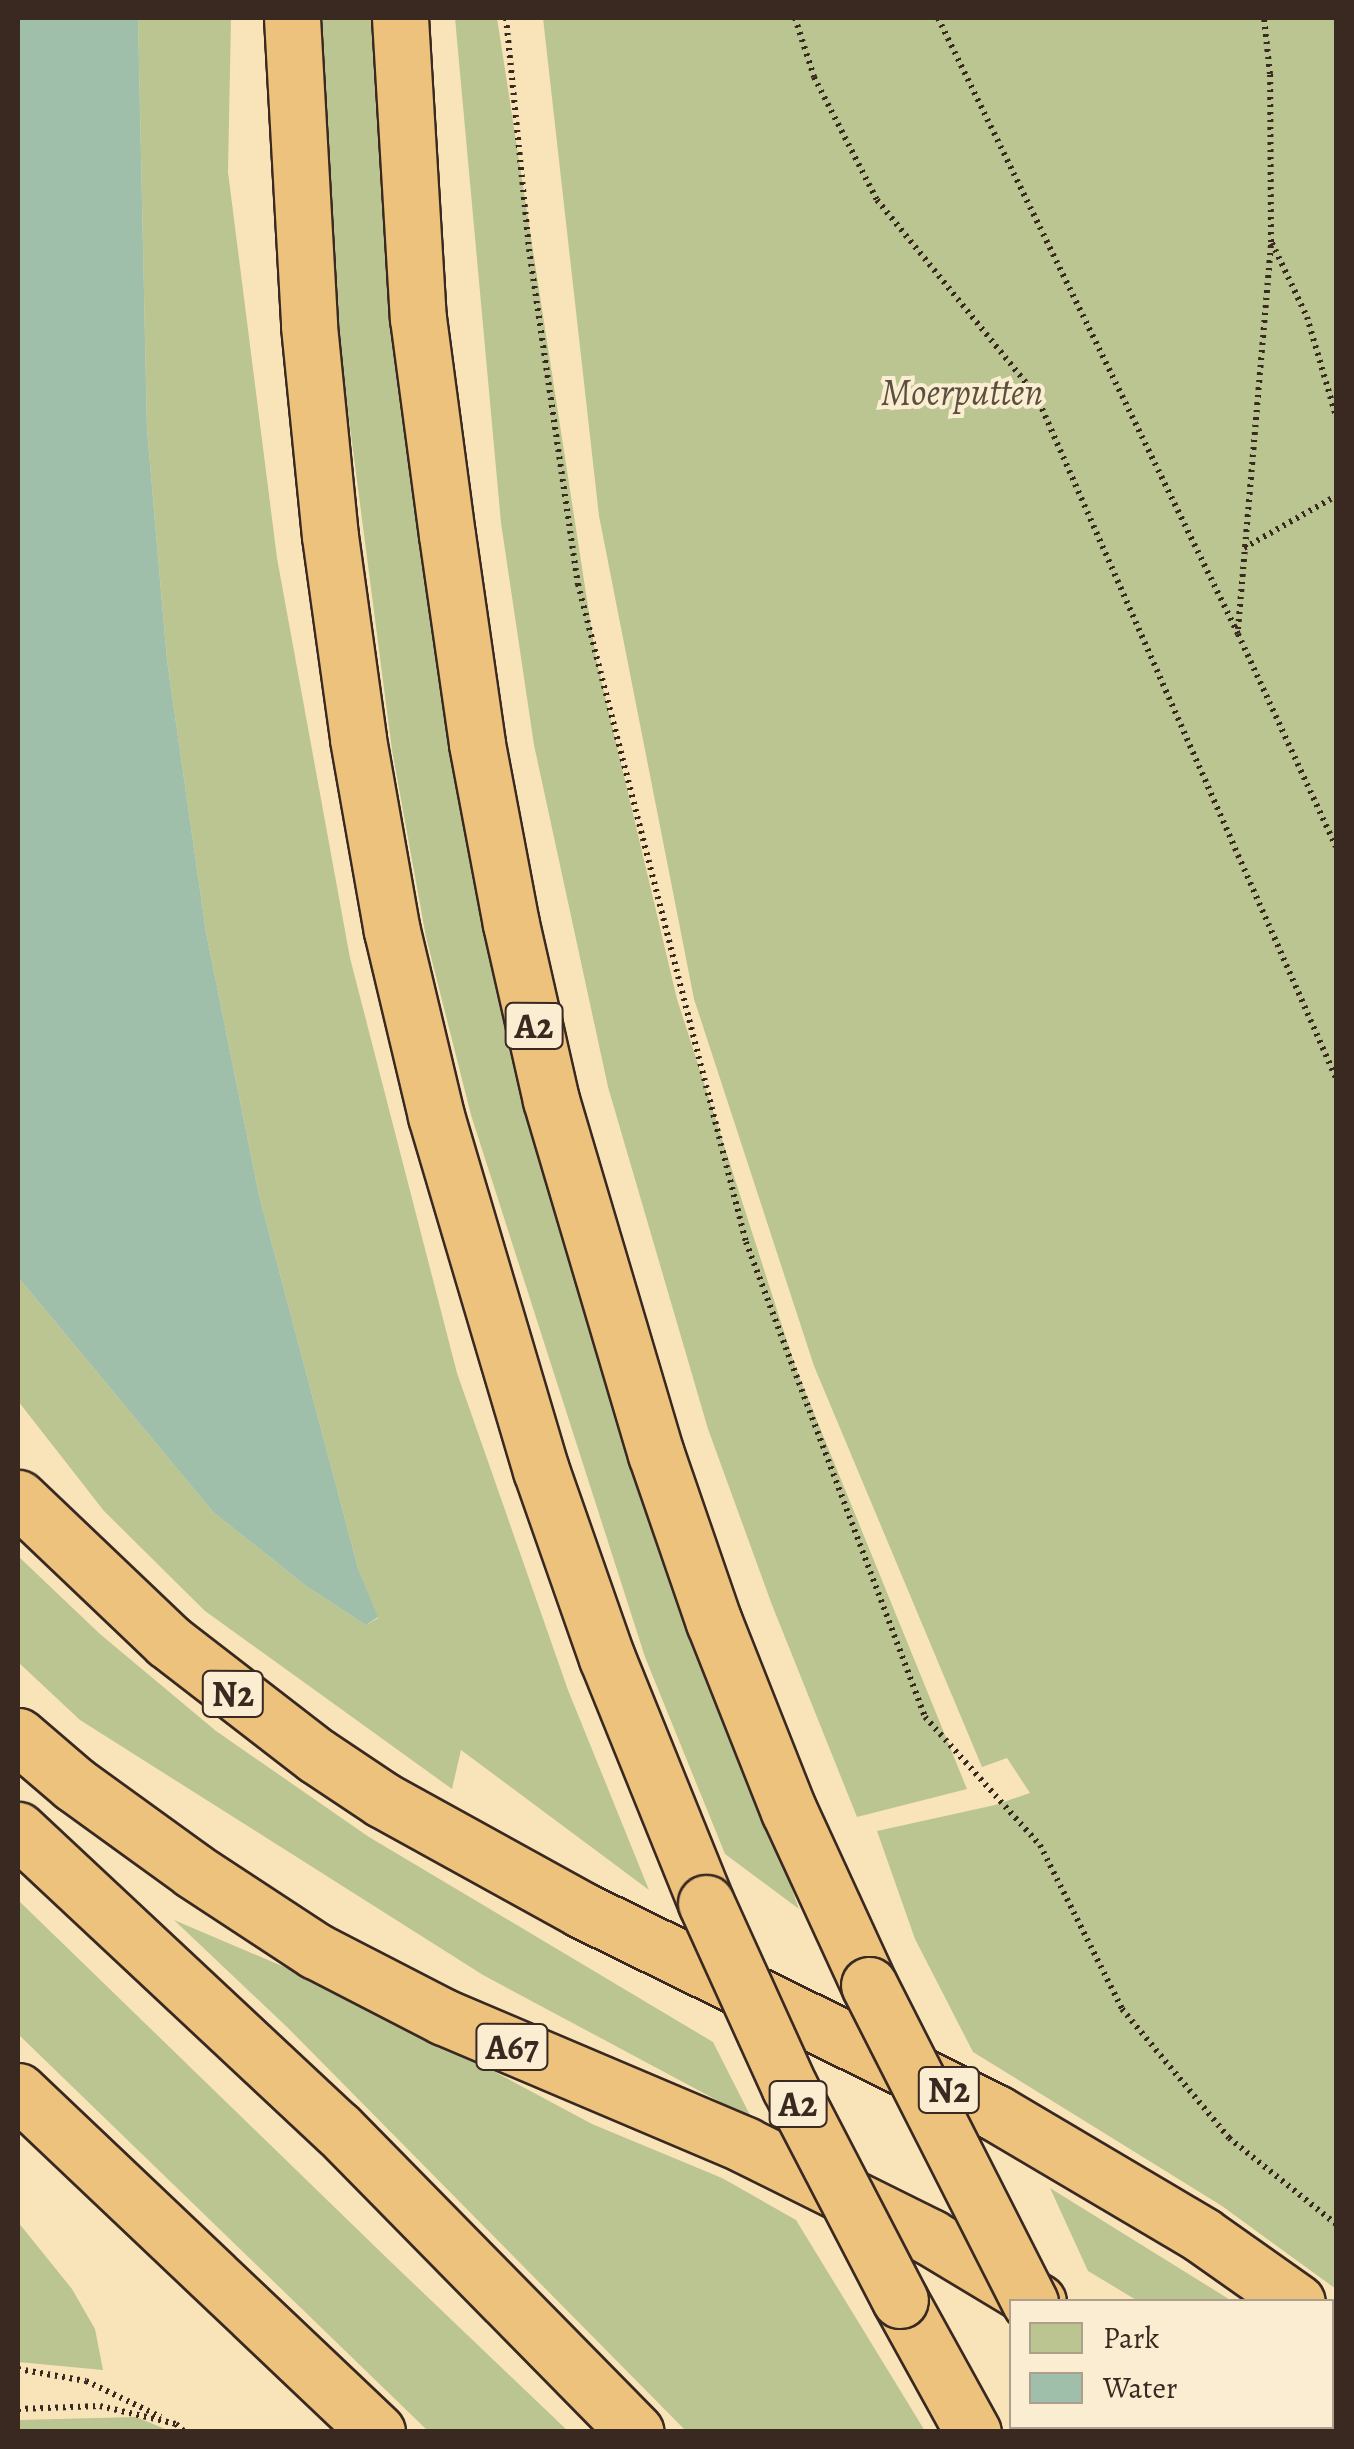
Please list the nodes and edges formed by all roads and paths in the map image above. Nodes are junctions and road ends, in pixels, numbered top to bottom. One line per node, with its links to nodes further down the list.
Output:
1 (292, 18): 28 (highway, A2, bridge)
2 (400, 18): 19 (highway, A2, bridge)
3 (506, 18): 18 (path)
4 (795, 18): 13 (path)
5 (938, 18): 11 (path)
6 (1264, 18): 7 (path)
7 (1271, 242): 8 (path); 10 (path)
8 (1336, 416)
9 (1336, 496): 10 (path)
10 (1244, 548): 11 (path)
11 (1238, 634): 12 (path)
12 (1336, 847)
13 (1336, 1078)
14 (18, 1498): 21 (highway, N2)
15 (18, 1736): 20 (highway, A67)
16 (18, 1830): 27 (highway)
17 (18, 2091): 26 (highway)
18 (1336, 2224)
19 (1028, 2299)
20 (1033, 2299)
21 (1293, 2299)
22 (18, 2368): 24 (path)
23 (18, 2408): 24 (path)
24 (176, 2424): 25 (path)
25 (185, 2432)
26 (377, 2432)
27 (636, 2432)
28 (973, 2432)

